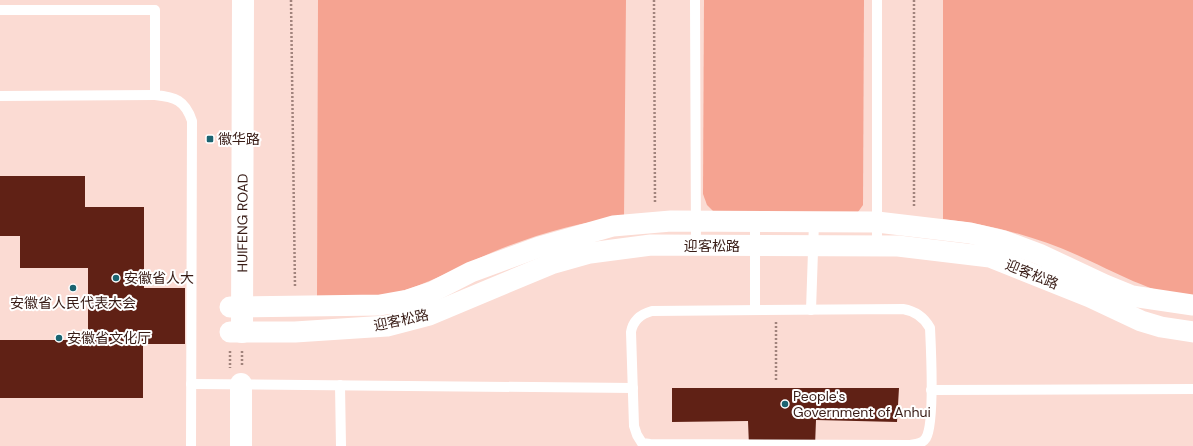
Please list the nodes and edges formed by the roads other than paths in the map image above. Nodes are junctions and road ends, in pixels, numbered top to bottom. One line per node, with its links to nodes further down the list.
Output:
1 (230, 0): 17 (street, HUIFENG ROAD)
2 (243, 0): 17 (street, HUIFENG ROAD)
3 (695, 0): 8 (lane)
4 (877, 0): 11 (lane)
5 (0, 10): 6 (lane)
6 (154, 95): 7 (lane); 22 (lane)
7 (0, 96)
8 (696, 221): 9 (street, 迎客松路); 12 (lane); 17 (street, 迎客松路)
9 (755, 221): 10 (street, 迎客松路); 13 (lane)
10 (814, 222): 11 (street, 迎客松路); 14 (lane)
11 (877, 222): 15 (lane); 16 (street, 迎客松路)
12 (696, 246): 13 (street, 迎客松路); 20 (street, 迎客松路)
13 (755, 246): 14 (street, 迎客松路); 18 (lane)
14 (813, 246): 15 (street, 迎客松路); 19 (lane)
15 (877, 246): 21 (street, 迎客松路)
16 (1193, 305)
17 (236, 307): 20 (street, HUIFENG ROAD)
18 (755, 310): 19 (lane); 25 (lane)
19 (811, 310): 27 (lane)
20 (236, 332)
21 (1193, 332)
22 (191, 384): 23 (lane); 28 (lane)
23 (236, 384): 24 (lane); 29 (street); 30 (street)
24 (340, 385): 25 (lane); 31 (lane)
25 (633, 388): 27 (lane)
26 (1193, 389): 27 (lane)
27 (931, 390)
28 (191, 446)
29 (230, 446)
30 (241, 446)
31 (341, 446)

